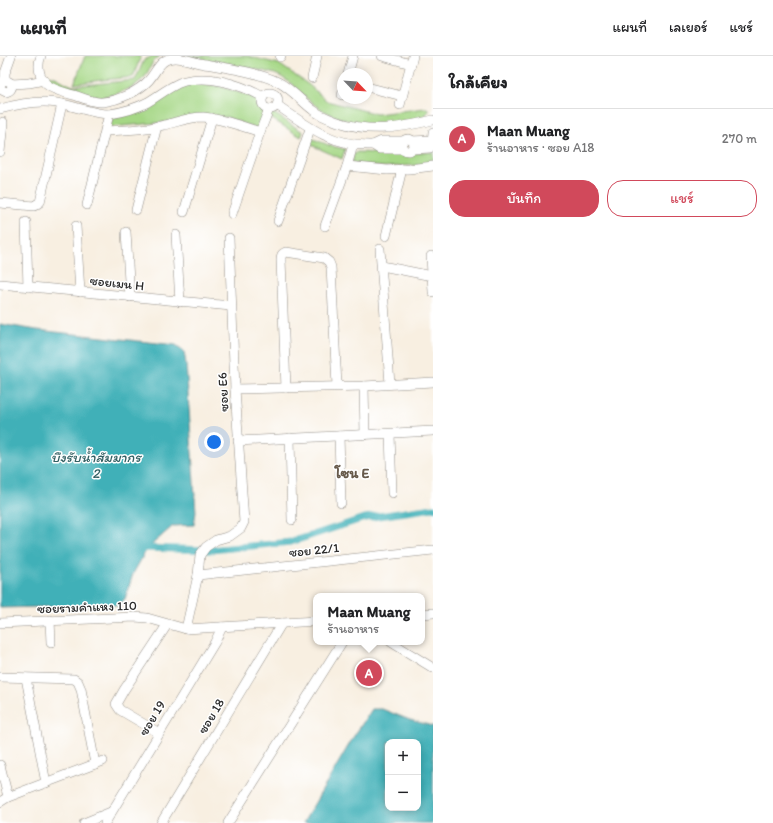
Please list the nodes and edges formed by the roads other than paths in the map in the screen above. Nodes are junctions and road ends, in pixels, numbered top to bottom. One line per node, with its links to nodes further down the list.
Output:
1 (11, 56): 10 (street)
2 (41, 56): 9 (street)
3 (317, 56): 8 (street)
4 (353, 56): 7 (street)
5 (382, 56): 6 (street)
6 (412, 60): 11 (street)
7 (350, 68)
8 (312, 78)
9 (44, 80): 10 (street); 18 (street)
10 (2, 85)
11 (373, 89)
12 (263, 97): 14 (street); 14 (street); 16 (street)
13 (62, 104): 15 (street); 16 (street); 30 (street)
14 (273, 107): 21 (street); 23 (street)
15 (0, 109)
16 (109, 114): 22 (street)
17 (212, 118): 20 (street); 23 (street); 33 (street)
18 (433, 120)
19 (3, 122): 26 (street)
20 (157, 126): 22 (street); 32 (street)
21 (310, 129): 25 (street); 35 (street)
22 (106, 130): 31 (street)
23 (260, 132): 34 (street)
24 (433, 135): 25 (street)
25 (353, 145): 27 (street)
26 (0, 152)
27 (347, 166): 29 (street); 38 (street)
28 (433, 166): 29 (street)
29 (402, 169): 41 (street)
30 (0, 203)
31 (87, 205)
32 (136, 210)
33 (184, 212)
34 (232, 214)
35 (278, 221)
36 (26, 222): 48 (street)
37 (76, 226): 49 (street)
38 (325, 226)
39 (126, 232): 51 (street)
40 (176, 235): 52 (street)
41 (386, 236)
42 (228, 238): 53 (street, ซอย E6)
43 (380, 249): 45 (street)
44 (431, 256): 46 (street)
45 (382, 266): 46 (street); 55 (street)
46 (432, 276): 50 (street)
47 (0, 284): 48 (street, ซอยเมน H)
48 (28, 287): 49 (street, ซอยเมน H)
49 (80, 292): 51 (street, ซอยเมน H)
50 (433, 292)
51 (130, 297): 52 (street, ซอยเมน H)
52 (180, 302): 53 (street, ซอยเมน H)
53 (231, 306): 59 (street, ซอย E6)
54 (433, 382): 55 (street)
55 (390, 384): 57 (street)
56 (337, 386): 57 (street); 58 (street); 58 (street)
57 (364, 386): 62 (street)
58 (286, 388): 59 (street)
59 (235, 389): 65 (street, ซอย E6)
60 (433, 431): 61 (street)
61 (390, 434): 62 (street); 66 (street)
62 (365, 435): 63 (street)
63 (339, 436): 64 (street); 67 (street)
64 (290, 438): 65 (street); 68 (street)
65 (238, 441): 70 (street, ซอย E6)
66 (392, 493)
67 (342, 503)
68 (292, 520)
69 (433, 550): 70 (street, ซอย 22/1)
70 (198, 575): 77 (street)
71 (50, 620): 73 (street, ซอยรามคำแหง 110); 75 (street, ซอยรามคำแหง 110); 78 (street)
72 (313, 621): 74 (street, ซอยรามคำแหง 110)
73 (0, 623)
74 (282, 623): 76 (street, ซอยรามคำแหง 110); 91 (street, ซอย 18)
75 (167, 625): 77 (street, ซอยรามคำแหง 110); 84 (street)
76 (222, 627): 77 (street, ซอยรามคำแหง 110); 84 (street, ซอย 19)
77 (186, 630)
78 (51, 643)
79 (340, 645): 92 (street)
80 (395, 645): 81 (street)
81 (433, 668)
82 (0, 677): 83 (street)
83 (26, 678): 86 (street); 86 (street)
84 (158, 733): 88 (street, ซอย 19)
85 (0, 765): 87 (street)
86 (46, 782): 87 (street)
87 (4, 800)
88 (111, 812): 89 (street); 90 (street, ซอย 19)
89 (84, 823)
90 (105, 823)
91 (161, 823)
92 (228, 823)

